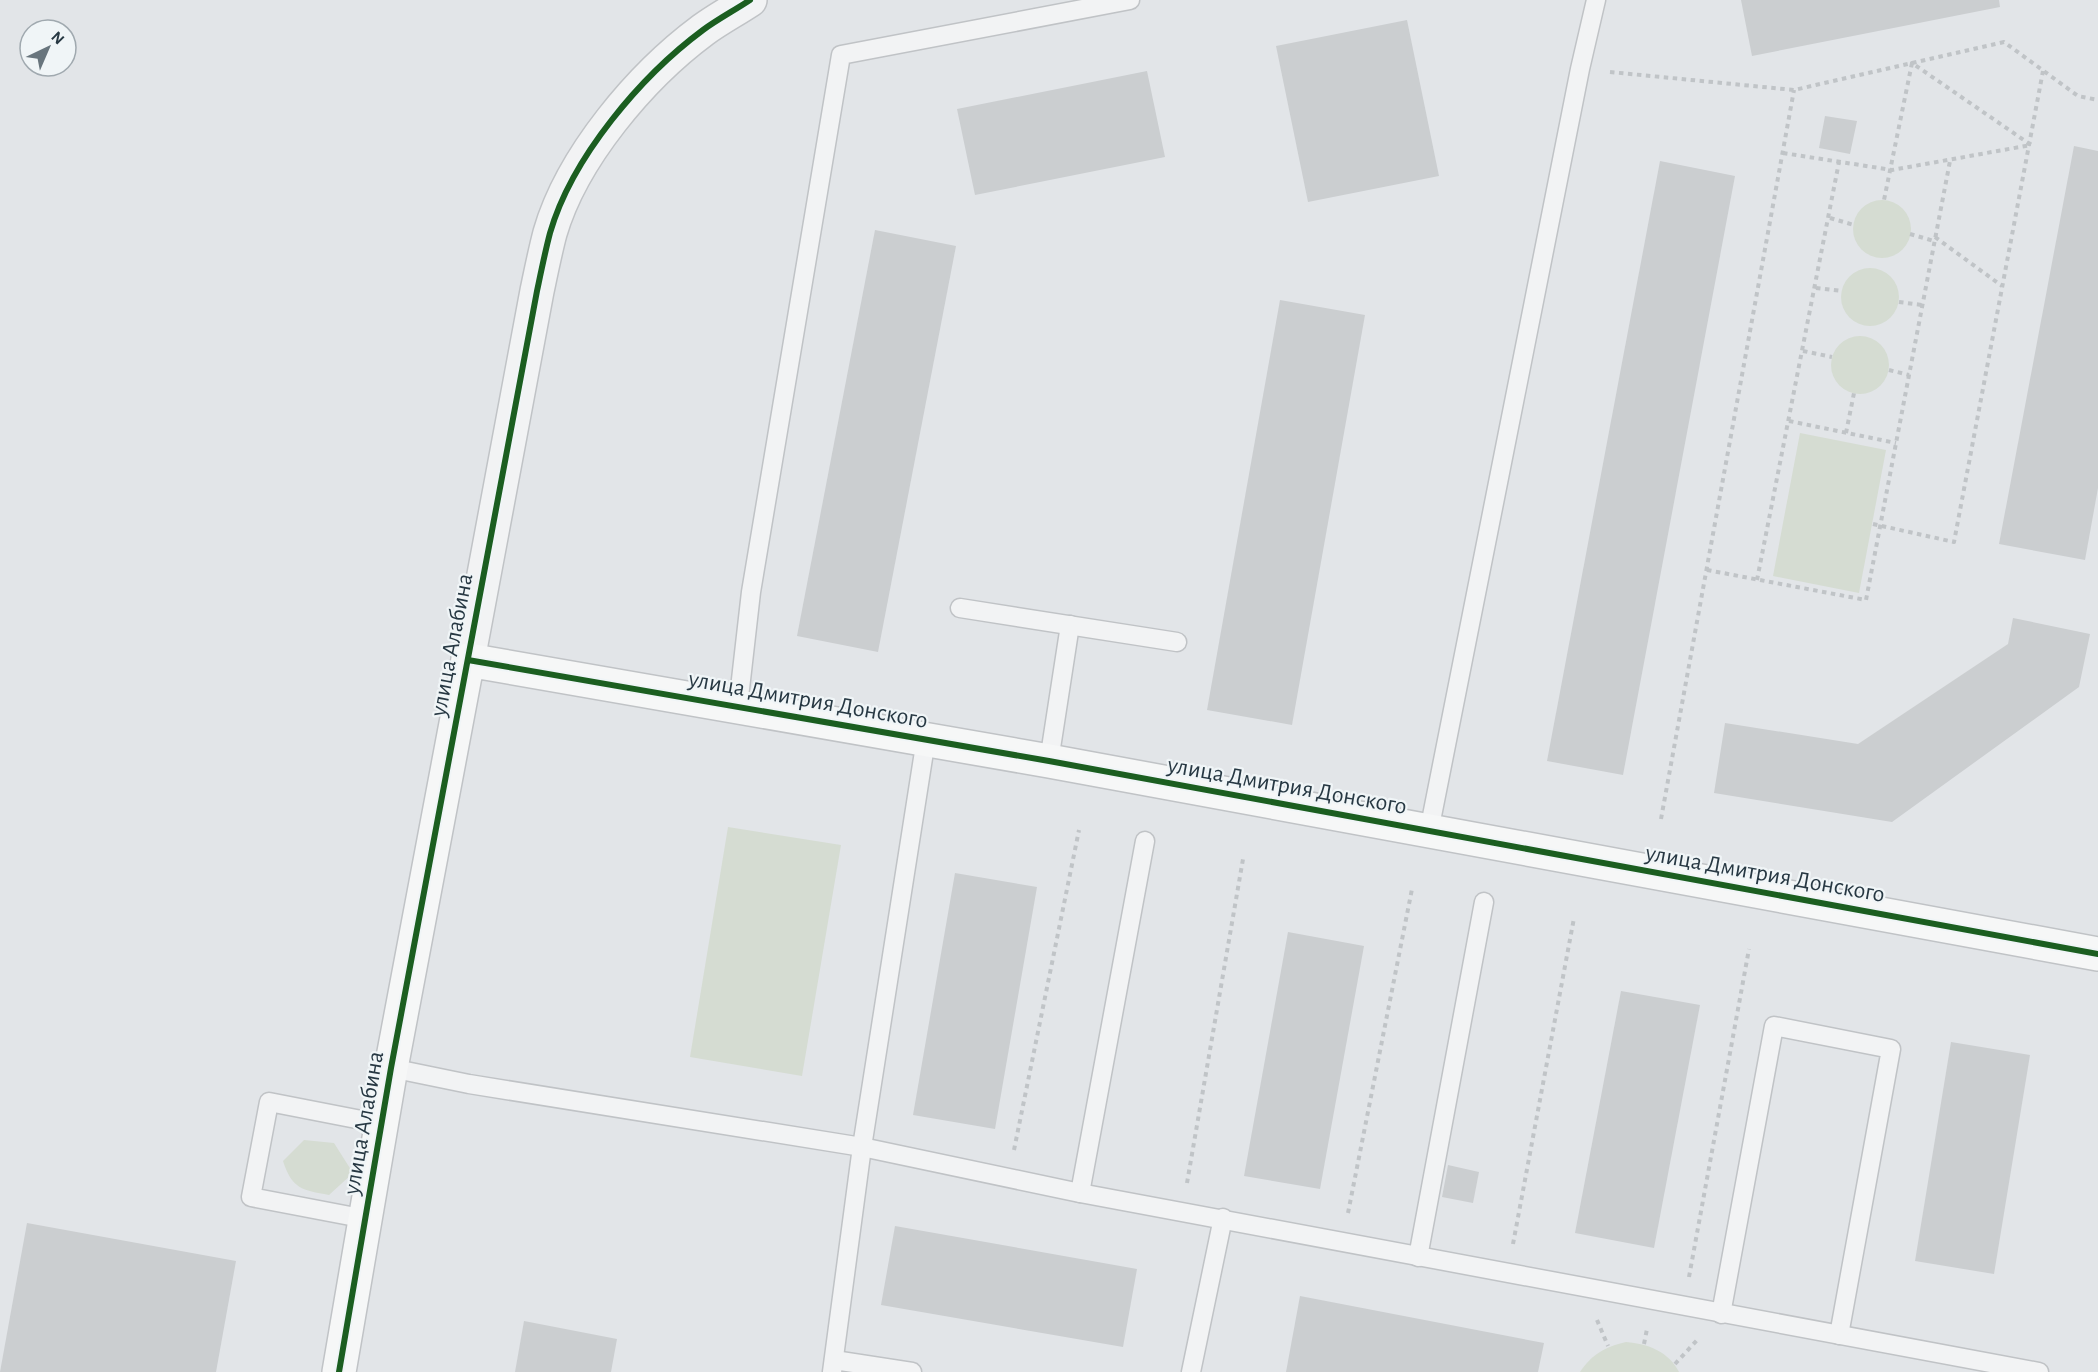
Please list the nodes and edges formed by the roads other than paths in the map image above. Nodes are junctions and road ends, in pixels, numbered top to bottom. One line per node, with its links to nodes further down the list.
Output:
1 (750, 0): 7 (street, улица Алабина)
2 (1130, 0): 8 (lane)
3 (1596, 0): 11 (lane)
4 (960, 608): 5 (lane)
5 (1070, 625): 6 (lane); 10 (lane)
6 (1177, 642)
7 (468, 660): 8 (street, улица Дмитрия Донского); 15 (street, улица Алабина)
8 (738, 706): 9 (street, улица Дмитрия Донского)
9 (926, 739): 10 (street, улица Дмитрия Донского); 17 (lane)
10 (1049, 760): 11 (street, улица Дмитрия Донского)
11 (1429, 831): 14 (street, улица Дмитрия Донского)
12 (1145, 841): 18 (lane)
13 (1484, 902): 21 (lane)
14 (2098, 954)
15 (392, 1068): 16 (street, улица Алабина); 17 (lane)
16 (382, 1124): 20 (street, улица Алабина); 20 (lane)
17 (862, 1147): 18 (lane); 24 (lane)
18 (1080, 1193): 19 (lane)
19 (1223, 1218): 21 (lane); 27 (lane)
20 (366, 1219): 25 (street, улица Алабина)
21 (1418, 1257): 22 (lane)
22 (1721, 1314): 23 (lane); 23 (lane)
23 (1839, 1335): 28 (lane)
24 (833, 1366): 26 (lane)
25 (339, 1372)
26 (912, 1372)
27 (1191, 1372)
28 (2038, 1372)

